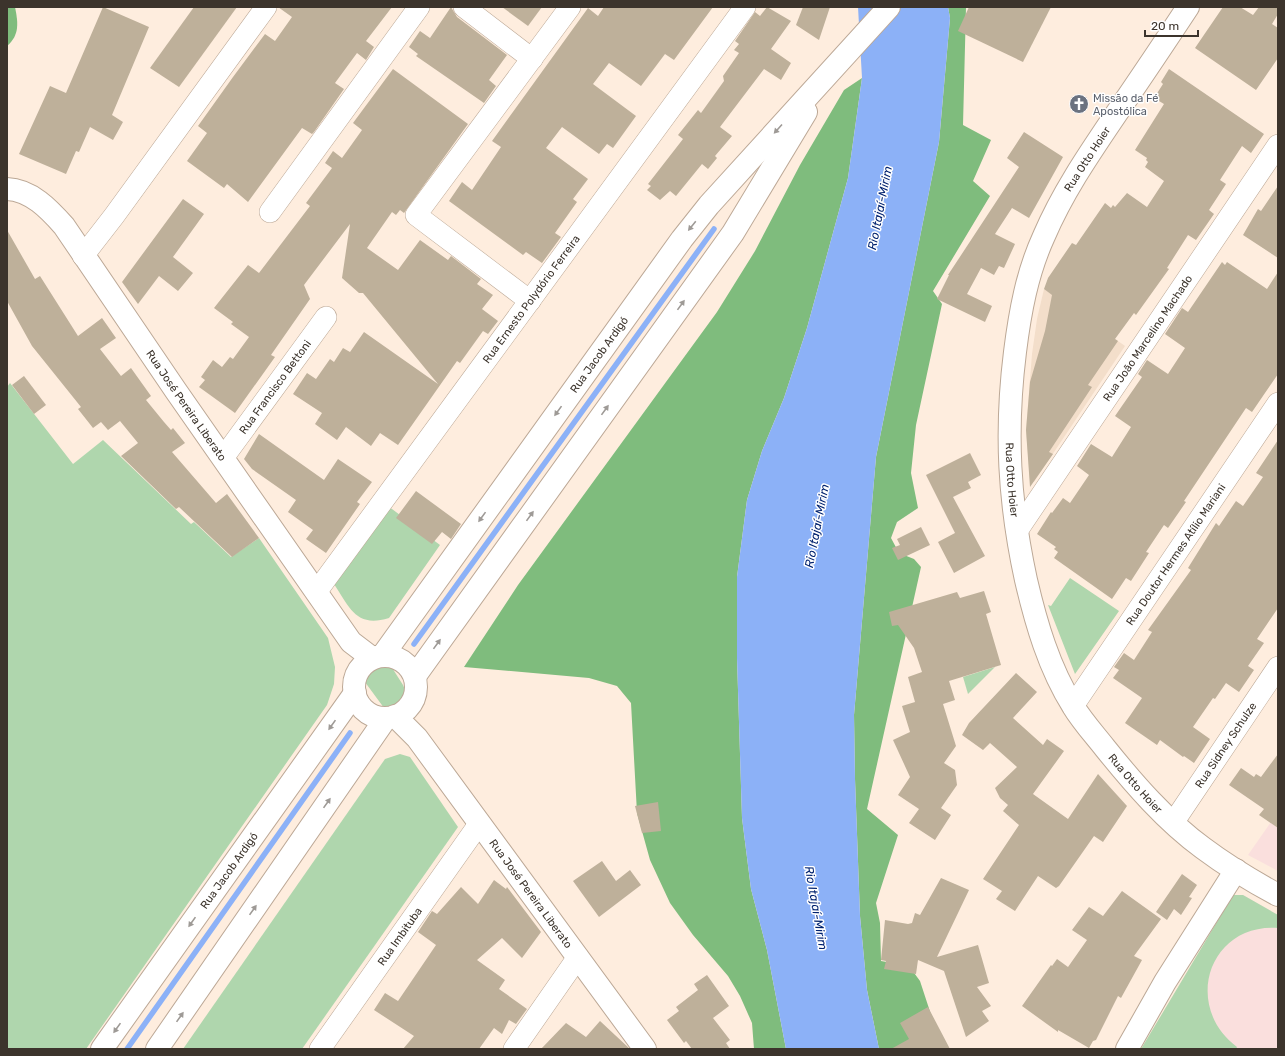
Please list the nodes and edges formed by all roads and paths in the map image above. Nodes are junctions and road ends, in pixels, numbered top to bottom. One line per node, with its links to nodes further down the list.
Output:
1 (266, 7): 13 (street)
2 (419, 7): 12 (street)
3 (464, 7): 8 (street)
4 (570, 7): 8 (street)
5 (745, 7): 14 (street, Rua Ernesto Polydório Ferreira)
6 (889, 7): 9 (main road, Rua Jacob Ardigó)
7 (1188, 7): 18 (main road, Rua Otto Hoier)
8 (532, 59): 14 (street)
9 (840, 61): 21 (main road, Rua Jacob Ardigó, one-way to 21); 23 (main road, Rua Jacob Ardigó, one-way to 9)
10 (1278, 145): 18 (street, Rua João Marcelino Machado)
11 (7, 189): 13 (main road, Rua José Pereira Liberato)
12 (270, 212)
13 (83, 256): 17 (main road, Rua José Pereira Liberato)
14 (530, 301): 19 (street, Rua Ernesto Polydório Ferreira)
15 (326, 317): 17 (street, Rua Francisco Bettoni)
16 (1278, 403): 25 (street, Rua Doutor Hermes Atílio Mariani)
17 (223, 458): 19 (main road, Rua José Pereira Liberato)
18 (1016, 531): 25 (main road, Rua Otto Hoier)
19 (317, 591): 20 (main road, Rua José Pereira Liberato)
20 (351, 642): 21 (main road, Rua José Pereira Liberato); 24 (main road, Rua José Pereira Liberato)
21 (378, 657): 23 (main road); 24 (main road)
22 (1278, 667): 27 (street, Rua Sidney Schulze)
23 (415, 676): 26 (main road)
24 (356, 683): 26 (main road); 32 (main road, Rua Jacob Ardigó, one-way to 32)
25 (1072, 706): 27 (main road, Rua Otto Hoier)
26 (398, 712): 28 (main road, Rua José Pereira Liberato); 33 (main road, one-way to 26)
27 (1173, 823): 29 (main road, Rua Otto Hoier)
28 (479, 824): 31 (main road, Rua José Pereira Liberato); 34 (street, Rua Imbituba)
29 (1236, 870): 30 (main road, Rua Otto Hoier); 37 (main road)
30 (1278, 895)
31 (578, 957): 35 (street); 36 (main road, Rua José Pereira Liberato)
32 (102, 1049)
33 (157, 1049)
34 (320, 1049)
35 (514, 1049)
36 (645, 1049)
37 (1127, 1049)

